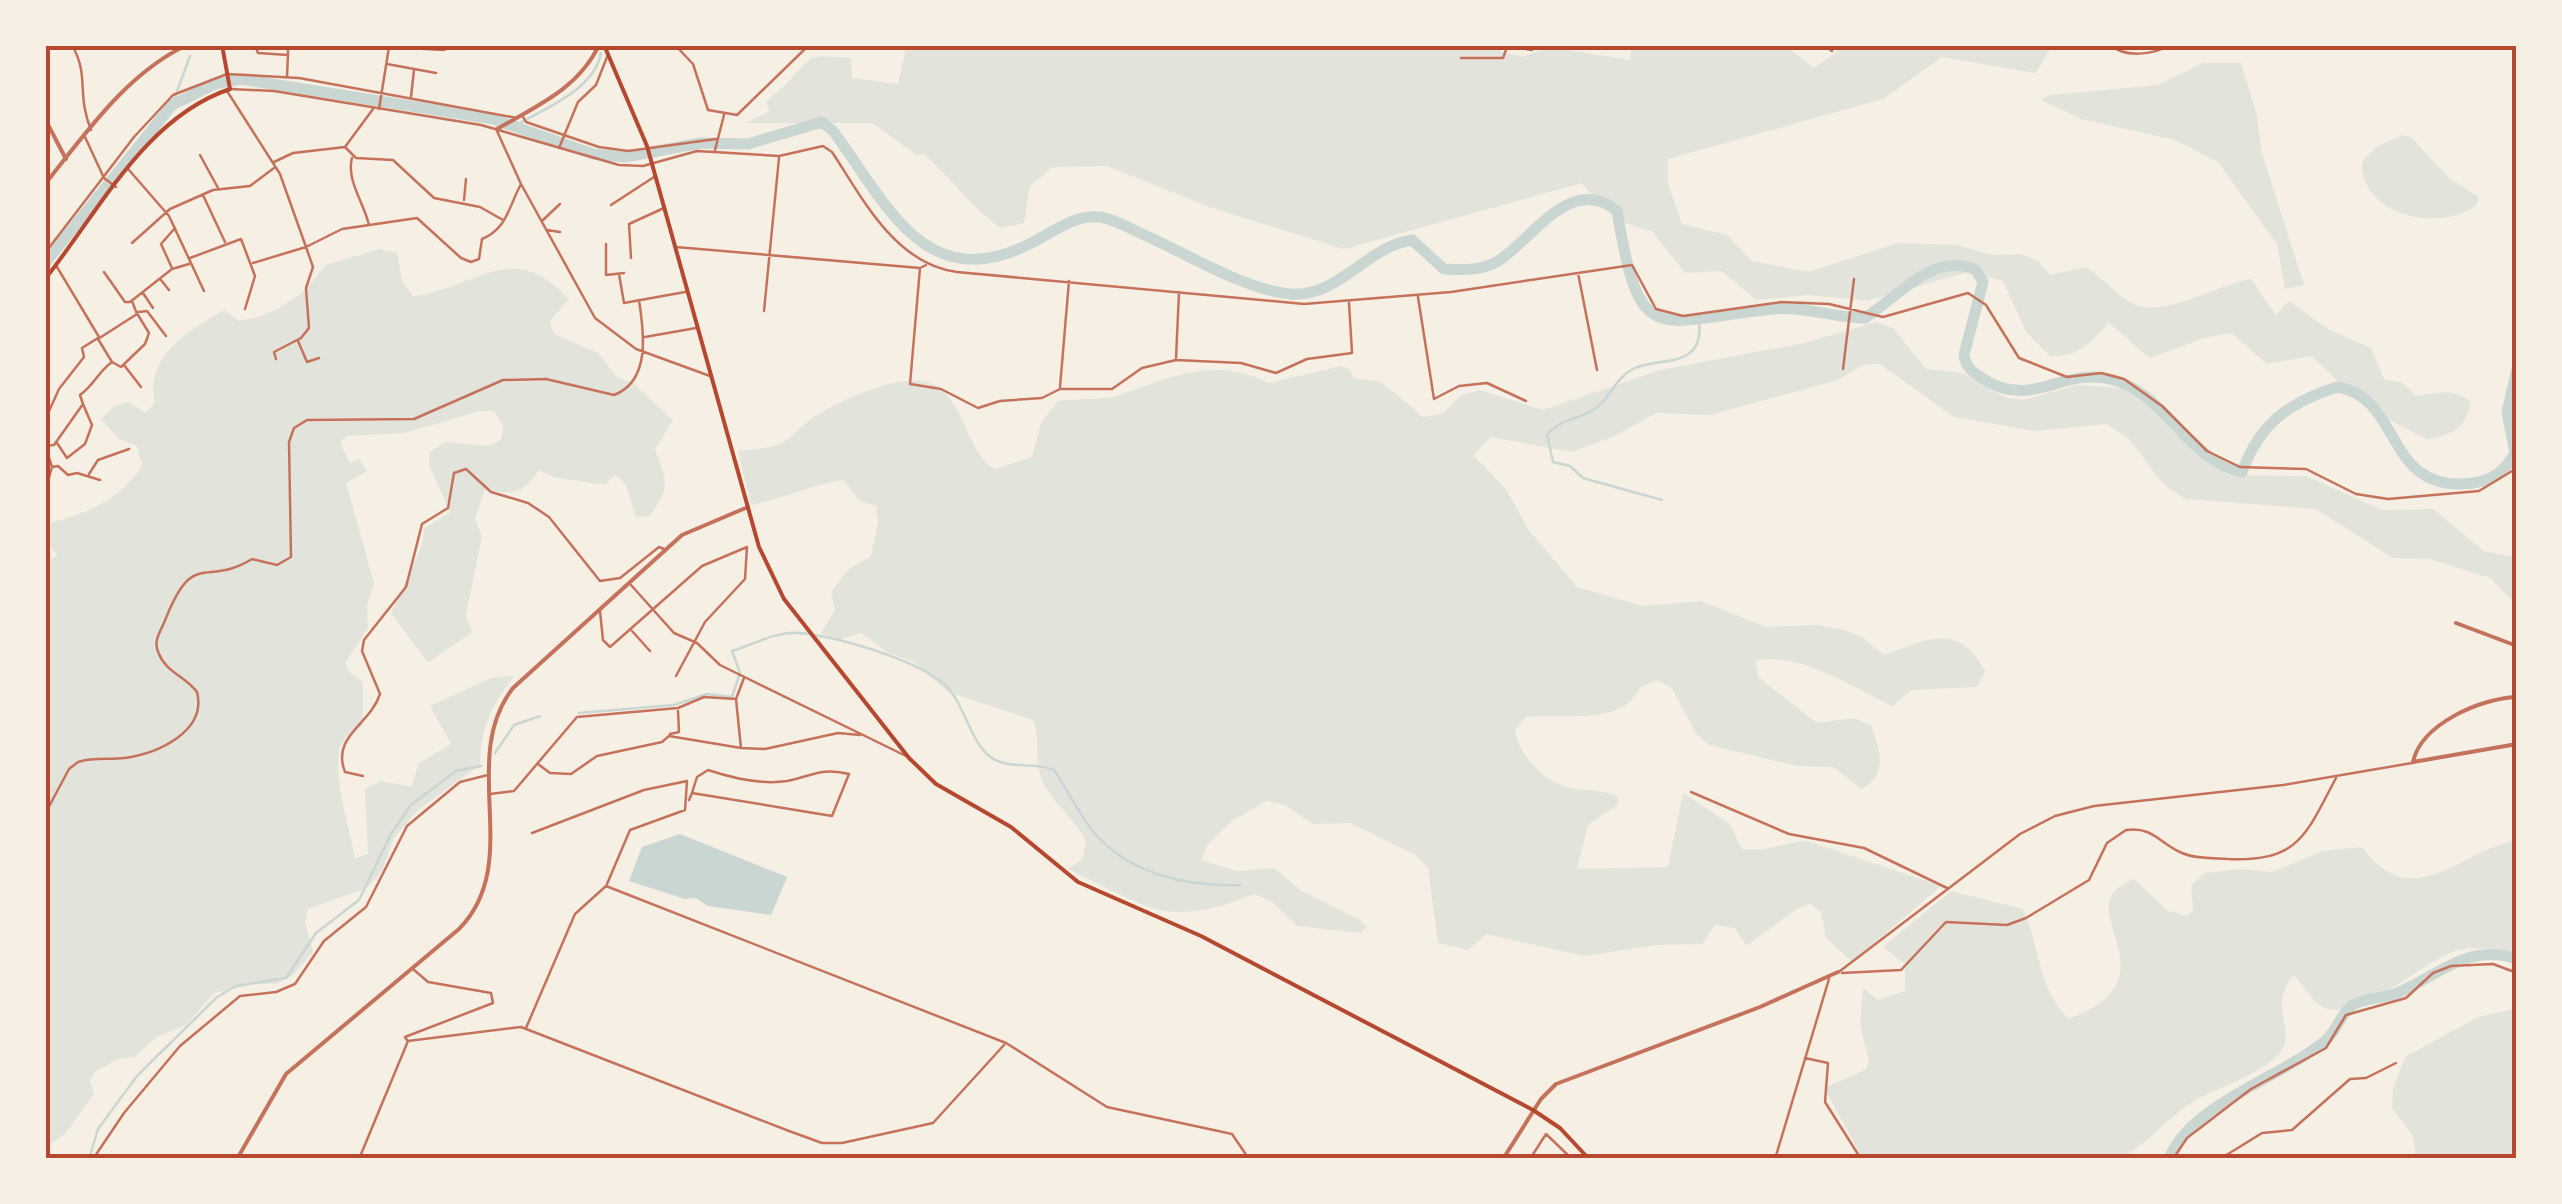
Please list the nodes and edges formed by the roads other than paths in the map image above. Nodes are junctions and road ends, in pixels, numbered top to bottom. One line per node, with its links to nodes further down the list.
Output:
1 (188, 45): 31 (street)
2 (222, 45): 22 (main road)
3 (256, 45): 16 (street)
4 (288, 45): 16 (street)
5 (454, 45): 19 (street)
6 (602, 45): 17 (main road); 29 (street)
7 (675, 45): 28 (street)
8 (860, 45): 28 (street)
9 (1823, 45): 15 (street)
10 (2111, 45): 11 (street)
11 (2168, 45)
12 (75, 46): 31 (street)
13 (1507, 46): 14 (street); 18 (street)
14 (1532, 50)
15 (1832, 50)
16 (288, 55): 23 (street)
17 (608, 56): 33 (street); 36 (main road)
18 (1461, 58)
19 (385, 63): 20 (street); 25 (street)
20 (414, 68): 21 (street); 26 (street)
21 (436, 72)
22 (228, 75): 23 (street); 24 (main road); 48 (street)
23 (287, 77): 25 (street)
24 (229, 90): 27 (street); 44 (street); 46 (main road)
25 (381, 93): 26 (street); 27 (street)
26 (411, 98): 29 (street)
27 (377, 107): 32 (street); 37 (street)
28 (724, 113): 35 (street)
29 (521, 116): 32 (street); 33 (street)
30 (45, 119): 43 (street)
31 (90, 130): 34 (street)
32 (496, 130): 38 (street); 51 (street)
33 (564, 135): 36 (street); 38 (street)
34 (85, 136): 43 (street); 48 (street)
35 (716, 139): 36 (street); 39 (street)
36 (646, 146): 45 (main road)
37 (345, 147): 41 (street); 44 (street)
38 (559, 148): 45 (street)
39 (714, 153): 42 (street); 45 (street)
40 (200, 156): 53 (street)
41 (352, 156): 55 (street); 62 (street)
42 (779, 156): 72 (street); 76 (street)
43 (66, 159): 50 (street)
44 (274, 165): 53 (street); 69 (street)
45 (652, 165): 47 (main road)
46 (129, 170): 52 (main road); 59 (street)
47 (655, 176): 57 (street); 58 (main road)
48 (104, 178): 52 (street); 71 (street)
49 (466, 179): 55 (street)
50 (45, 184)
51 (521, 184): 60 (street); 61 (street)
52 (116, 187): 77 (main road)
53 (218, 189): 54 (street)
54 (203, 194): 59 (street); 66 (street)
55 (464, 202): 60 (street)
56 (560, 204): 61 (street)
57 (611, 205)
58 (664, 208): 70 (main road); 73 (street)
59 (167, 213): 63 (street); 67 (street)
60 (504, 221): 62 (street)
61 (542, 222): 64 (street)
62 (369, 226): 69 (street)
63 (176, 228): 74 (street); 79 (street)
64 (546, 230): 65 (street); 104 (street)
65 (560, 232)
66 (224, 242): 74 (street); 75 (street)
67 (132, 244)
68 (606, 244): 92 (street)
69 (306, 247): 75 (street); 103 (street)
70 (674, 247): 72 (street); 89 (main road)
71 (45, 253)
72 (769, 255): 78 (street); 97 (street)
73 (631, 258)
74 (189, 261): 79 (street); 88 (street)
75 (253, 263): 96 (street)
76 (927, 264): 78 (street); 85 (street)
77 (56, 266): 83 (main road); 101 (street)
78 (920, 268): 114 (street)
79 (172, 269): 84 (street)
80 (104, 272): 93 (street)
81 (1578, 272): 91 (street); 111 (street); 122 (street)
82 (1854, 279): 110 (street)
83 (45, 280)
84 (161, 280): 86 (street); 90 (street)
85 (1070, 280): 87 (street); 114 (street)
86 (169, 290)
87 (1179, 290): 94 (street); 107 (street)
88 (204, 291)
89 (687, 291): 92 (street); 99 (main road)
90 (143, 293): 93 (street); 95 (street)
91 (1418, 296): 94 (street); 115 (street)
92 (639, 300): 102 (street)
93 (132, 301): 98 (street)
94 (1349, 301): 107 (street)
95 (153, 308)
96 (246, 309)
97 (764, 311)
98 (137, 313): 100 (street); 101 (street); 109 (street)
99 (697, 328): 102 (street); 112 (main road)
100 (166, 336)
101 (99, 338): 108 (street); 117 (street)
102 (645, 338): 104 (street)
103 (298, 339): 105 (street); 106 (street)
104 (644, 352): 112 (street); 155 (street)
105 (318, 358)
106 (276, 359)
107 (1176, 360): 114 (street)
108 (112, 362): 109 (street); 116 (street)
109 (124, 365): 113 (street)
110 (1844, 368)
111 (1597, 370)
112 (710, 376): 126 (main road)
113 (141, 387)
114 (1060, 389)
115 (1526, 401)
116 (83, 404): 118 (street); 118 (street)
117 (45, 420)
118 (56, 442): 119 (street)
119 (45, 446): 121 (street)
120 (129, 449): 123 (street)
121 (52, 467): 123 (street); 125 (street)
122 (2517, 468)
123 (89, 476): 124 (street)
124 (100, 480)
125 (45, 492)
126 (748, 507): 127 (street); 145 (main road)
127 (666, 549): 128 (street); 149 (street)
128 (629, 582): 129 (street); 130 (street)
129 (599, 609): 132 (street); 148 (street)
130 (653, 610): 132 (street); 133 (street); 133 (street)
131 (2456, 623): 134 (street)
132 (631, 630): 135 (street)
133 (697, 642): 136 (street); 137 (street)
134 (2517, 646)
135 (650, 652)
136 (676, 676)
137 (744, 678): 139 (street); 141 (street)
138 (2517, 697): 146 (street)
139 (736, 700): 140 (street); 144 (street)
140 (678, 708): 142 (street); 147 (street)
141 (861, 734): 144 (street); 145 (street)
142 (669, 736): 144 (street); 147 (street)
143 (2517, 744): 146 (street)
144 (741, 748)
145 (909, 758): 168 (main road)
146 (2413, 762): 150 (street)
147 (537, 764): 152 (street)
148 (488, 775): 152 (street); 169 (street)
149 (363, 776)
150 (2336, 777): 158 (street); 160 (street)
151 (1692, 792): 158 (street)
152 (489, 794): 159 (street)
153 (692, 794): 153 (street); 154 (street)
154 (689, 800): 156 (street); 157 (street)
155 (45, 814)
156 (532, 832)
157 (606, 886): 163 (street); 165 (street)
158 (1949, 888): 160 (street)
159 (412, 967): 164 (street); 170 (street)
160 (1838, 972): 162 (street)
161 (2517, 972): 179 (street)
162 (1829, 978): 166 (street); 168 (street)
163 (526, 1028): 164 (street); 165 (street)
164 (408, 1042): 171 (street)
165 (1006, 1042): 172 (street)
166 (1804, 1058): 177 (street); 178 (street)
167 (2396, 1064): 180 (street)
168 (1534, 1110): 173 (street); 176 (main road)
169 (94, 1159)
170 (237, 1159)
171 (359, 1159)
172 (1250, 1159)
173 (1503, 1159)
174 (1530, 1159): 175 (street)
175 (1572, 1159)
176 (1589, 1159)
177 (1775, 1159)
178 (1860, 1159)
179 (2172, 1159)
180 (2220, 1159)

